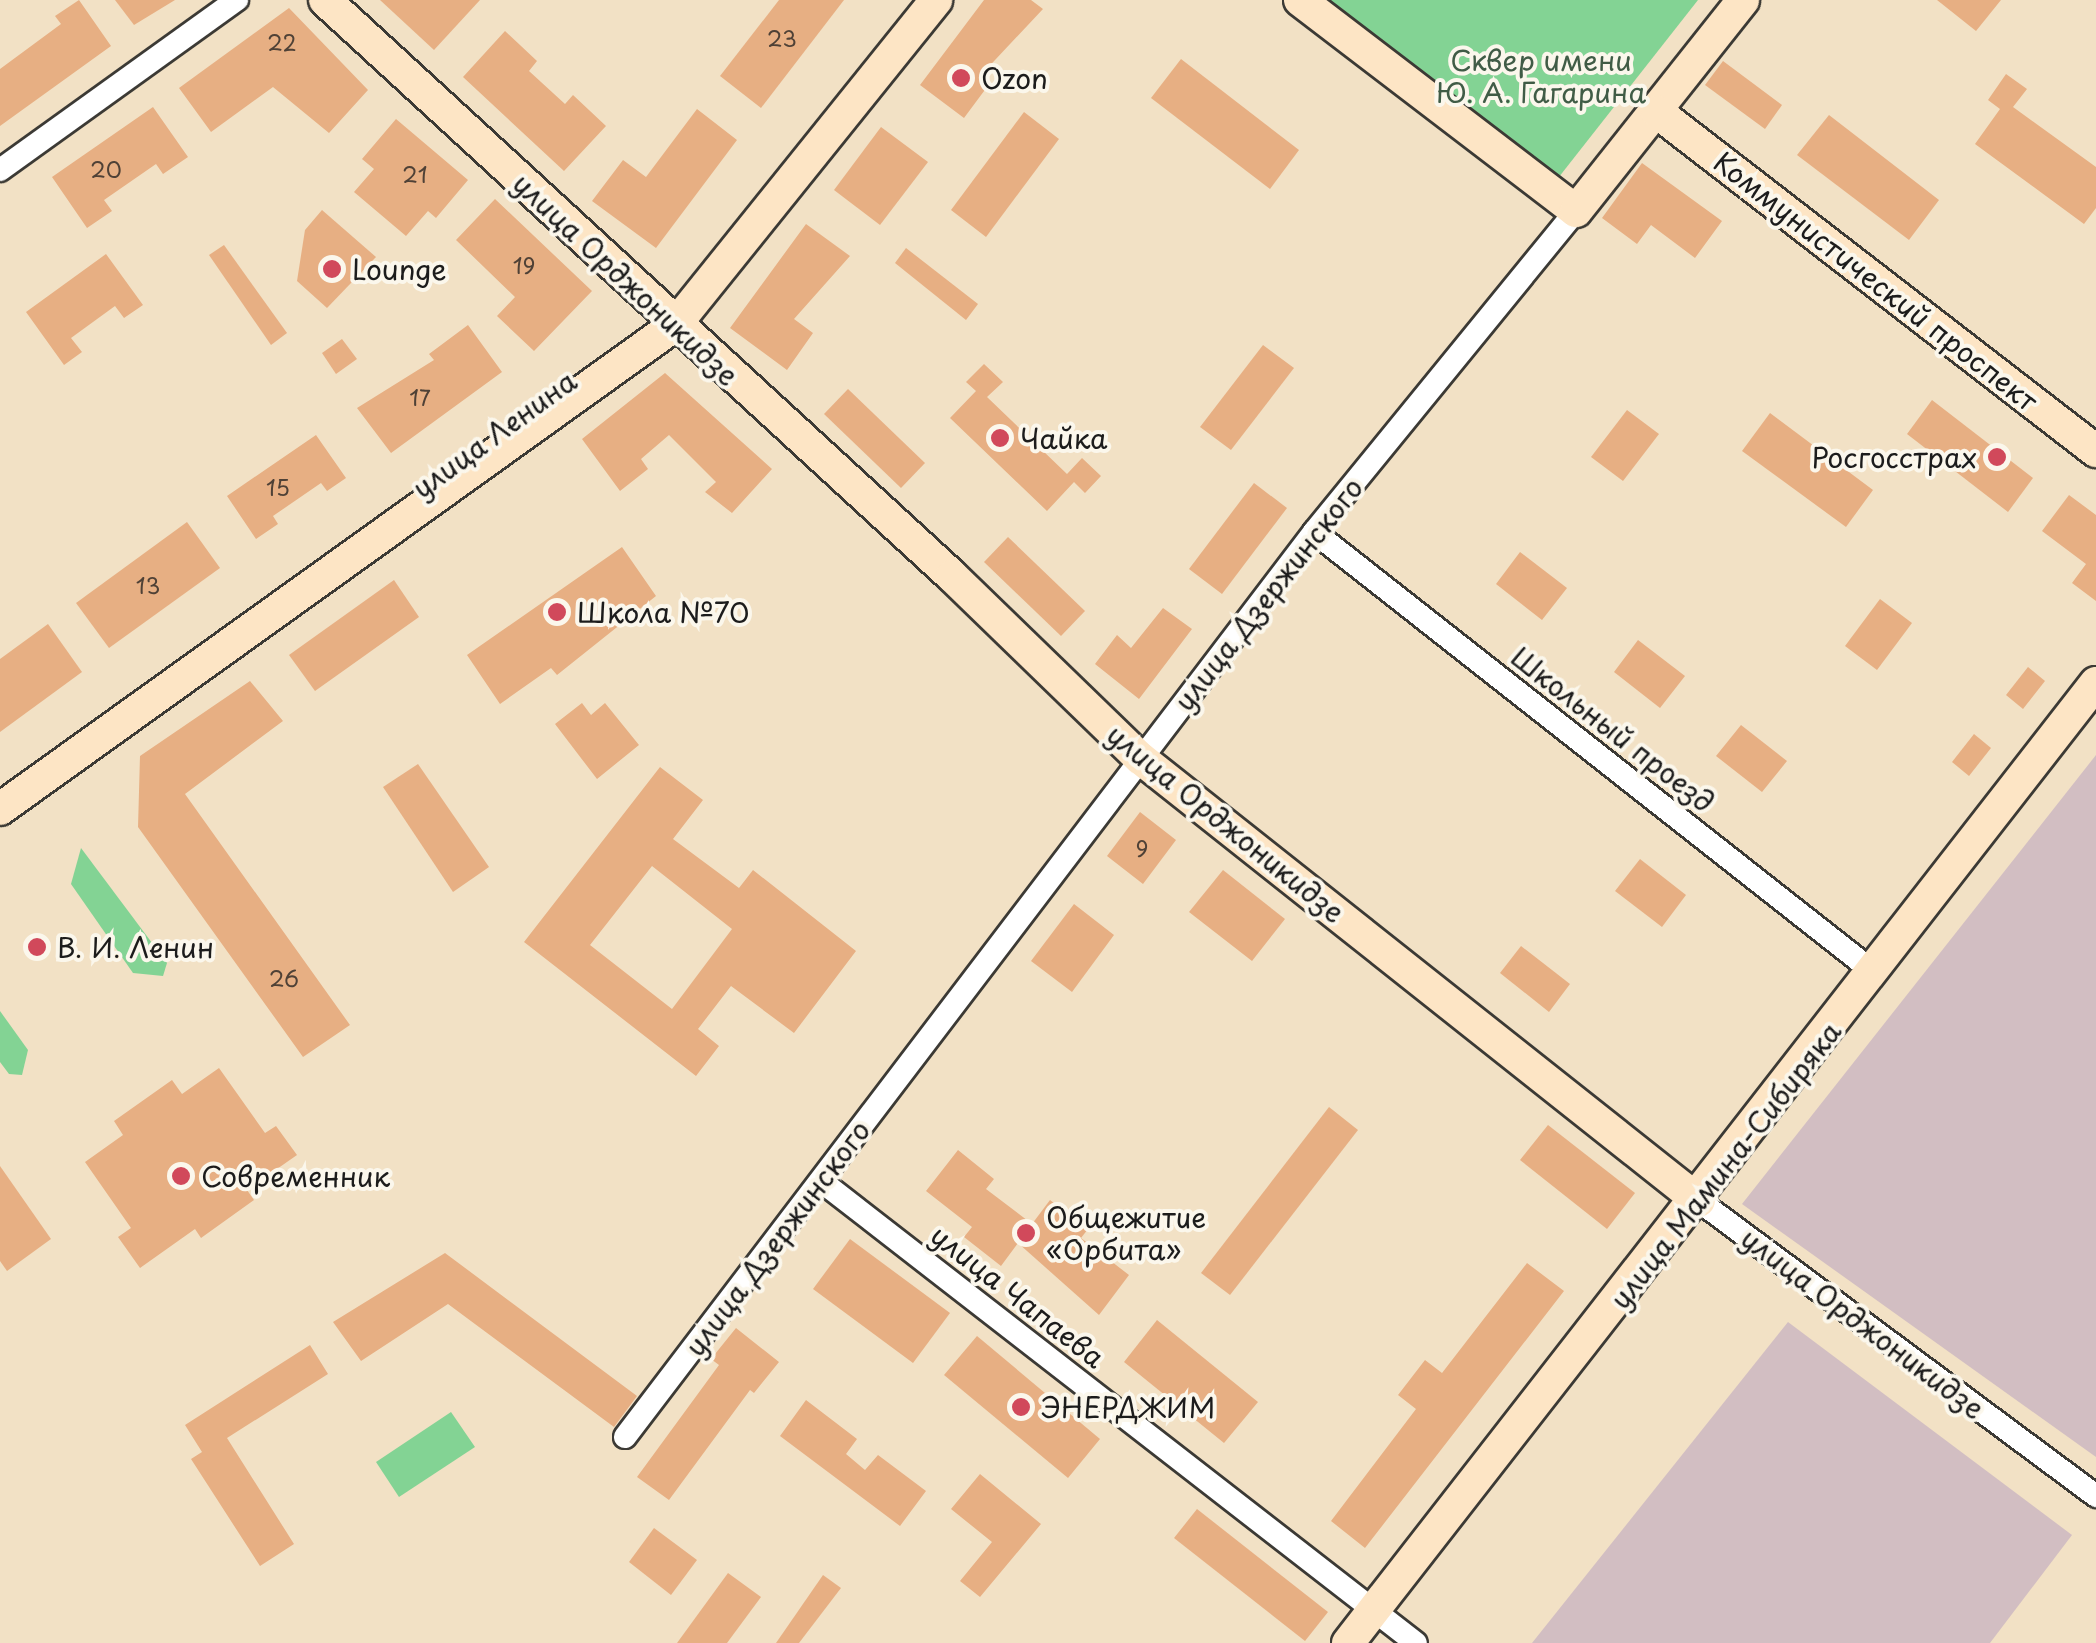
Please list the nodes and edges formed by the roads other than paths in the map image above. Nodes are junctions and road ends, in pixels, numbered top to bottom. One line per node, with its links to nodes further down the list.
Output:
1 (237, 0): 7 (street)
2 (325, 0): 9 (street, улица Орджоникидзе)
3 (1300, 0): 8 (street)
4 (1743, 0): 6 (street, улица Дзержинского)
5 (919, 10): 9 (street, улица Ленина)
6 (1656, 112): 8 (street, улица Дзержинского); 10 (street, Коммунистический проспект)
7 (0, 170)
8 (1576, 211): 12 (street, улица Дзержинского)
9 (668, 319): 11 (street, улица Ленина); 14 (street, улица Орджоникидзе)
10 (2096, 451)
11 (413, 504): 15 (street, улица Ленина); 16 (street)
12 (1314, 532): 14 (street, улица Дзержинского); 17 (street, Школьный проезд)
13 (2096, 683): 17 (street, улица Мамина-Сибиряка)
14 (1140, 758): 18 (street, улица Дзержинского); 19 (street, улица Орджоникидзе)
15 (0, 792)
16 (0, 809)
17 (1875, 973): 19 (street, улица Мамина-Сибиряка)
18 (821, 1181): 20 (street, улица Дзержинского); 22 (street, улица Чапаева)
19 (1699, 1201): 21 (street, улица Орджоникидзе); 22 (street, улица Мамина-Сибиряка)
20 (625, 1437)
21 (2096, 1496)
22 (1374, 1610): 23 (street, улица Мамина-Сибиряка); 24 (street, улица Чапаева)
23 (1348, 1643)
24 (1416, 1643)

